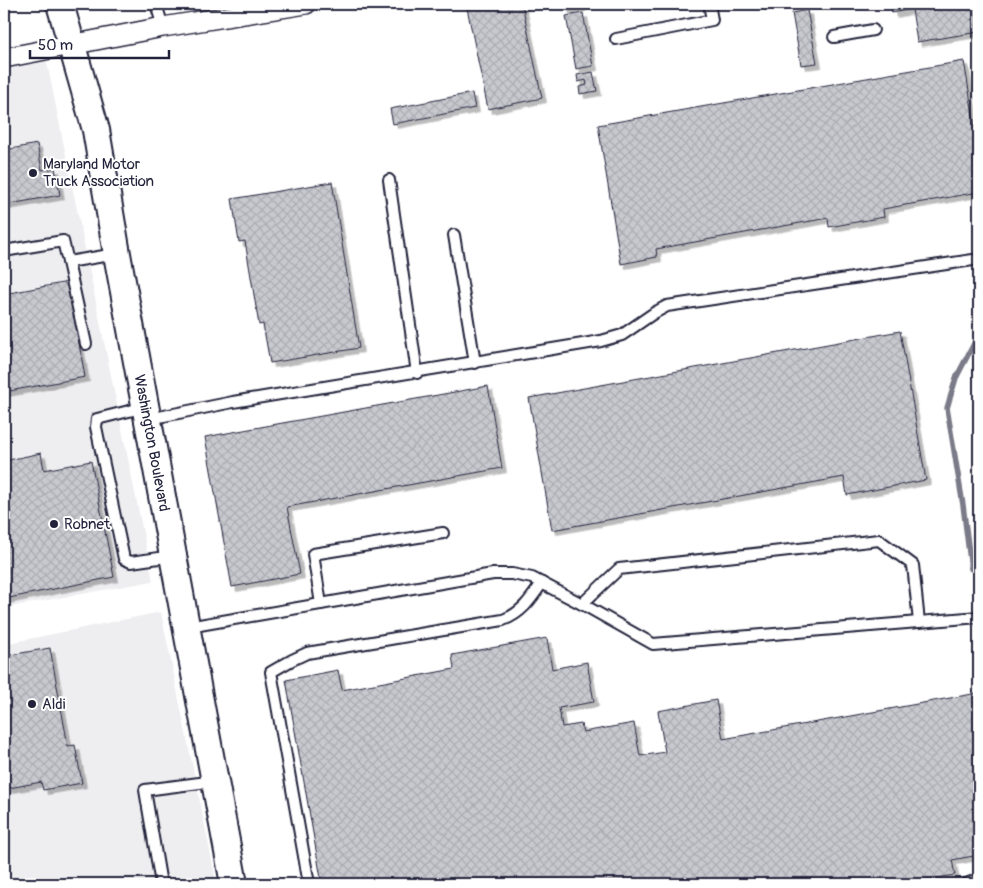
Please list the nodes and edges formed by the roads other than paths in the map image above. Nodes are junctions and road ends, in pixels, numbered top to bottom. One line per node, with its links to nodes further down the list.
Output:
1 (60, 4): 9 (main road, Washington Boulevard)
2 (156, 4): 5 (lane)
3 (306, 4): 5 (street)
4 (709, 4): 8 (lane)
5 (163, 27): 9 (street)
6 (873, 30): 7 (lane)
7 (834, 37)
8 (616, 39)
9 (72, 44): 10 (street); 14 (main road, Washington Boulevard)
10 (4, 58)
11 (388, 180): 19 (lane)
12 (454, 235): 18 (lane)
13 (4, 251): 16 (lane)
14 (117, 254): 16 (lane); 20 (main road, Washington Boulevard)
15 (973, 260): 18 (lane)
16 (68, 262): 17 (lane)
17 (86, 344)
18 (475, 363): 19 (lane)
19 (417, 373): 20 (lane)
20 (148, 413): 22 (main road, Washington Boulevard); 22 (lane)
21 (443, 533): 24 (lane)
22 (174, 556): 28 (main road, Washington Boulevard)
23 (542, 584): 24 (lane); 25 (lane); 33 (lane)
24 (321, 604): 28 (lane)
25 (582, 604): 27 (lane); 27 (lane)
26 (979, 617): 27 (lane)
27 (919, 622)
28 (188, 627): 29 (main road, Washington Boulevard)
29 (216, 781): 31 (lane); 32 (main road, Washington Boulevard)
30 (979, 879): 34 (lane)
31 (161, 884)
32 (234, 884)
33 (309, 884)
34 (966, 884)

